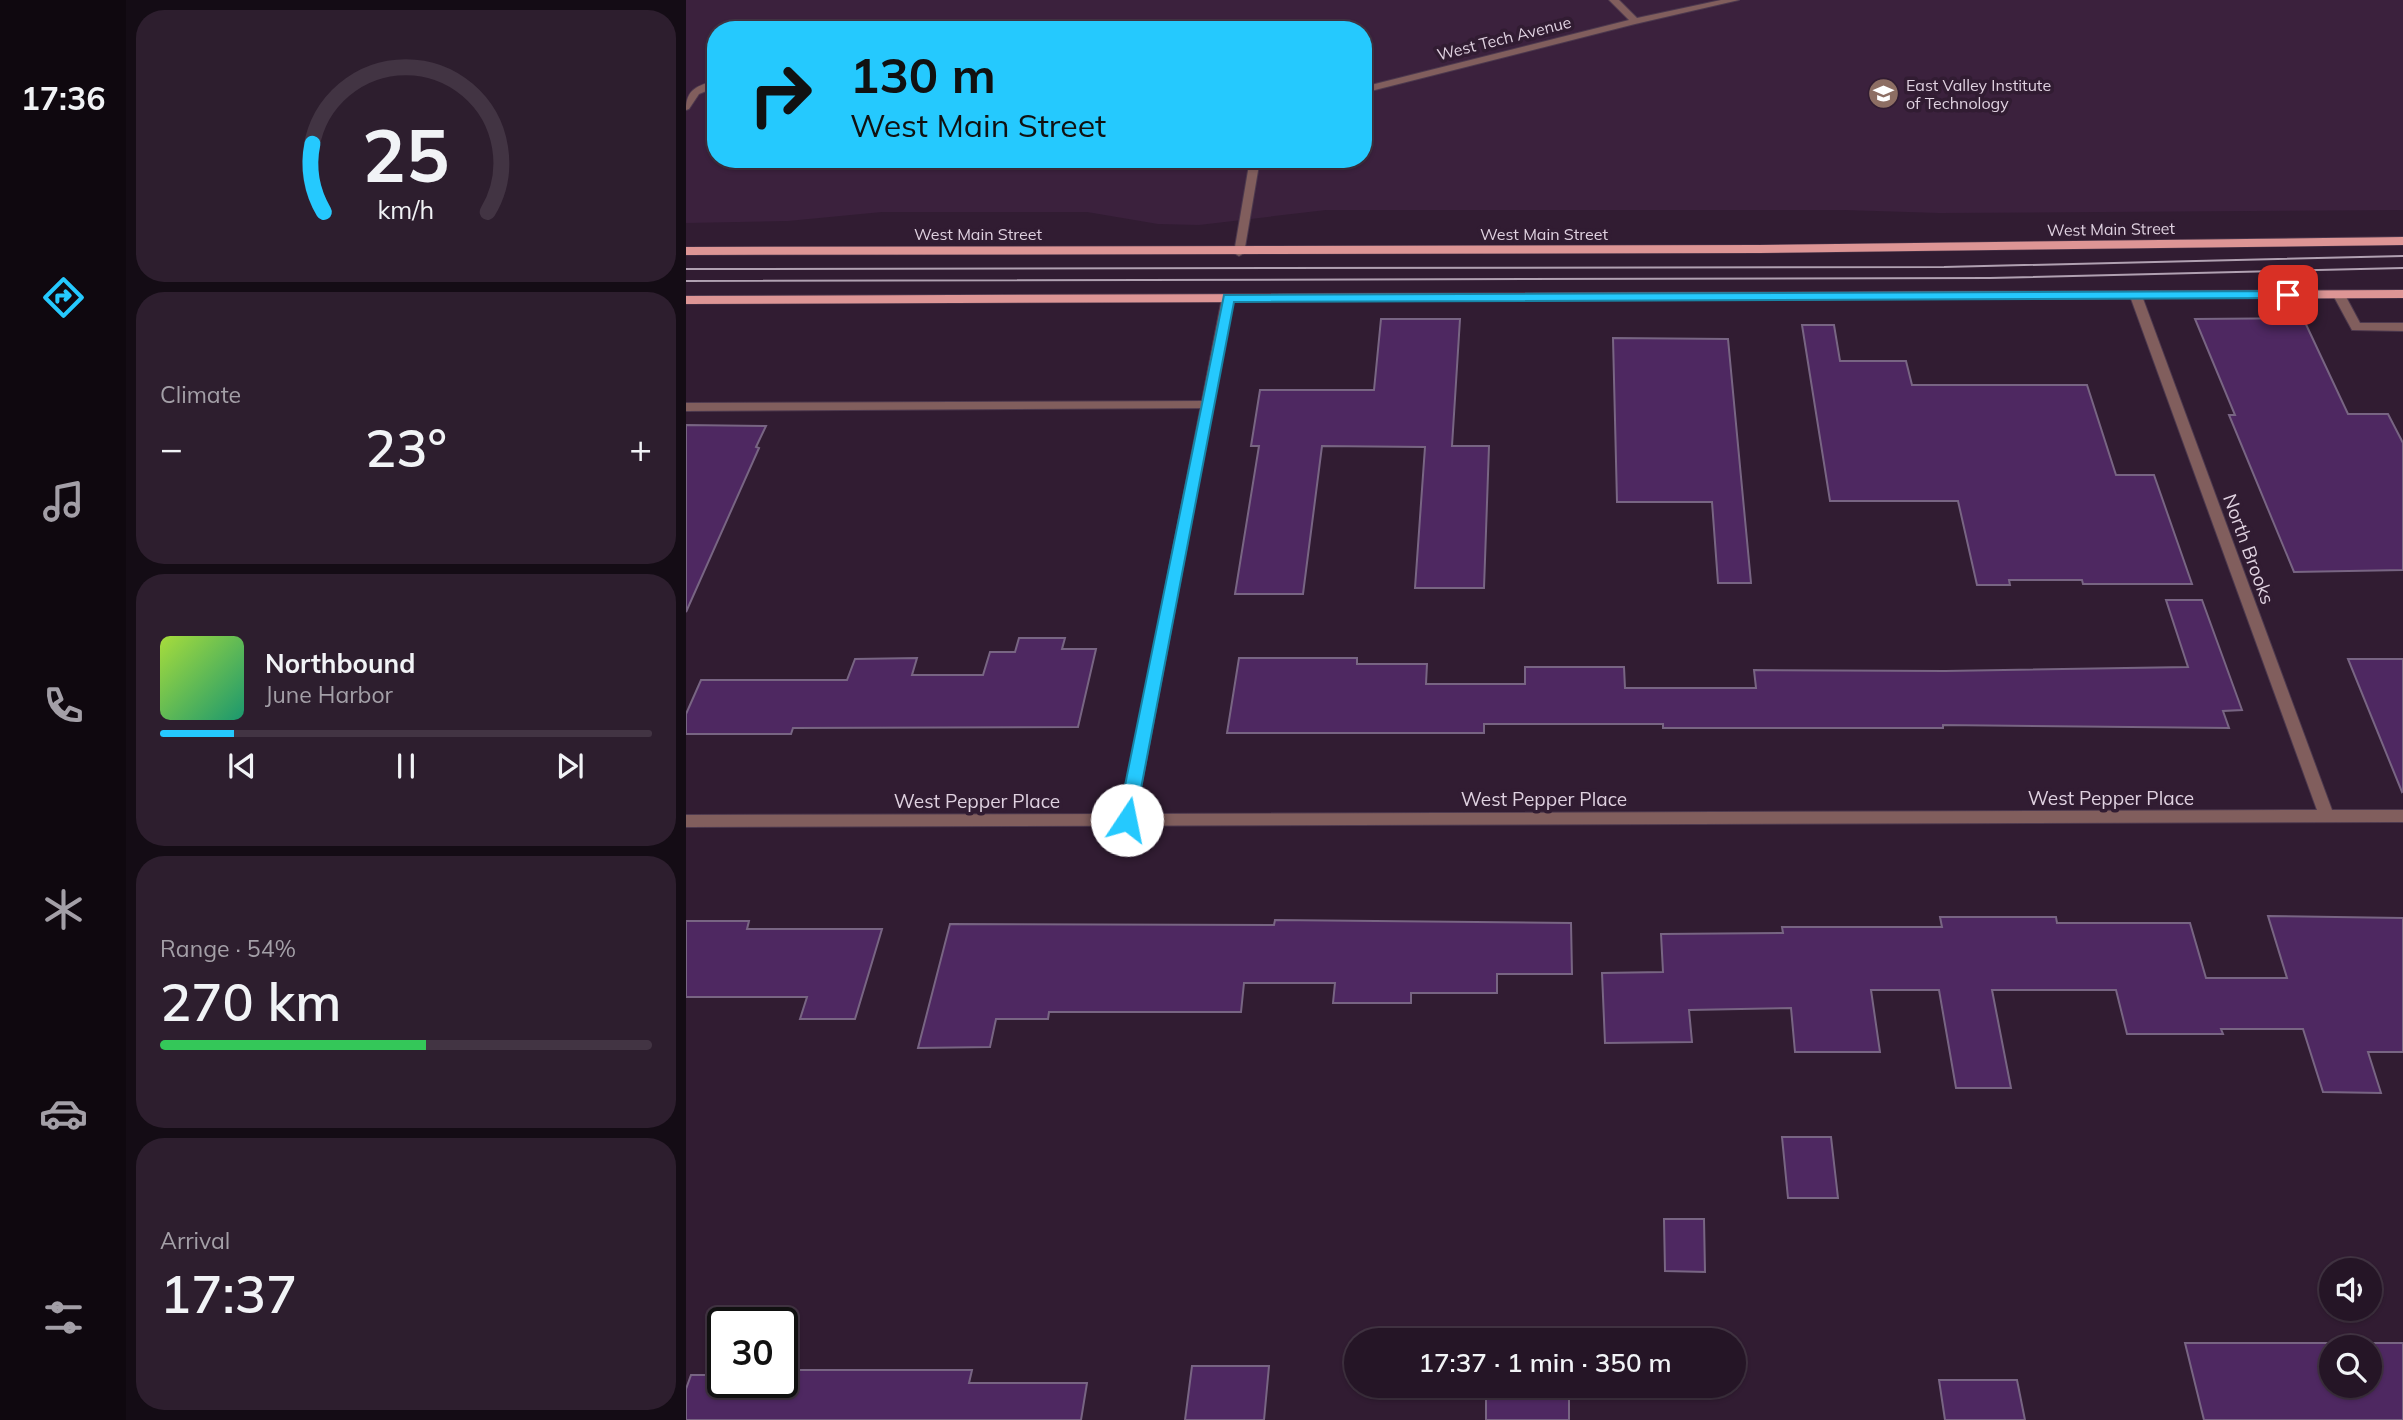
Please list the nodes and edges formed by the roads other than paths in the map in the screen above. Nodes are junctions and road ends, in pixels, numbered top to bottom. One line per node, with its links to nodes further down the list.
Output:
1 (1614, 0): 3 (street)
2 (1734, 0): 3 (street, West Tech Avenue)
3 (1635, 21): 5 (street, West Tech Avenue)
4 (707, 87): 6 (street)
5 (1372, 88)
6 (686, 107)
7 (1253, 168): 10 (street)
8 (2403, 241): 10 (main road, West Main Street)
9 (686, 251): 10 (main road, West Main Street)
10 (1239, 253)
11 (2339, 295): 12 (main road); 13 (main road); 16 (street)
12 (2403, 295)
13 (2136, 296): 14 (main road); 20 (street, North Brooks)
14 (1228, 298): 15 (main road); 17 (street)
15 (686, 300)
16 (2403, 327)
17 (1207, 405): 18 (street); 21 (street)
18 (686, 407)
19 (2403, 816): 20 (street, West Pepper Place)
20 (2327, 817): 21 (street, West Pepper Place)
21 (1127, 820): 22 (street, West Pepper Place)
22 (686, 821)

